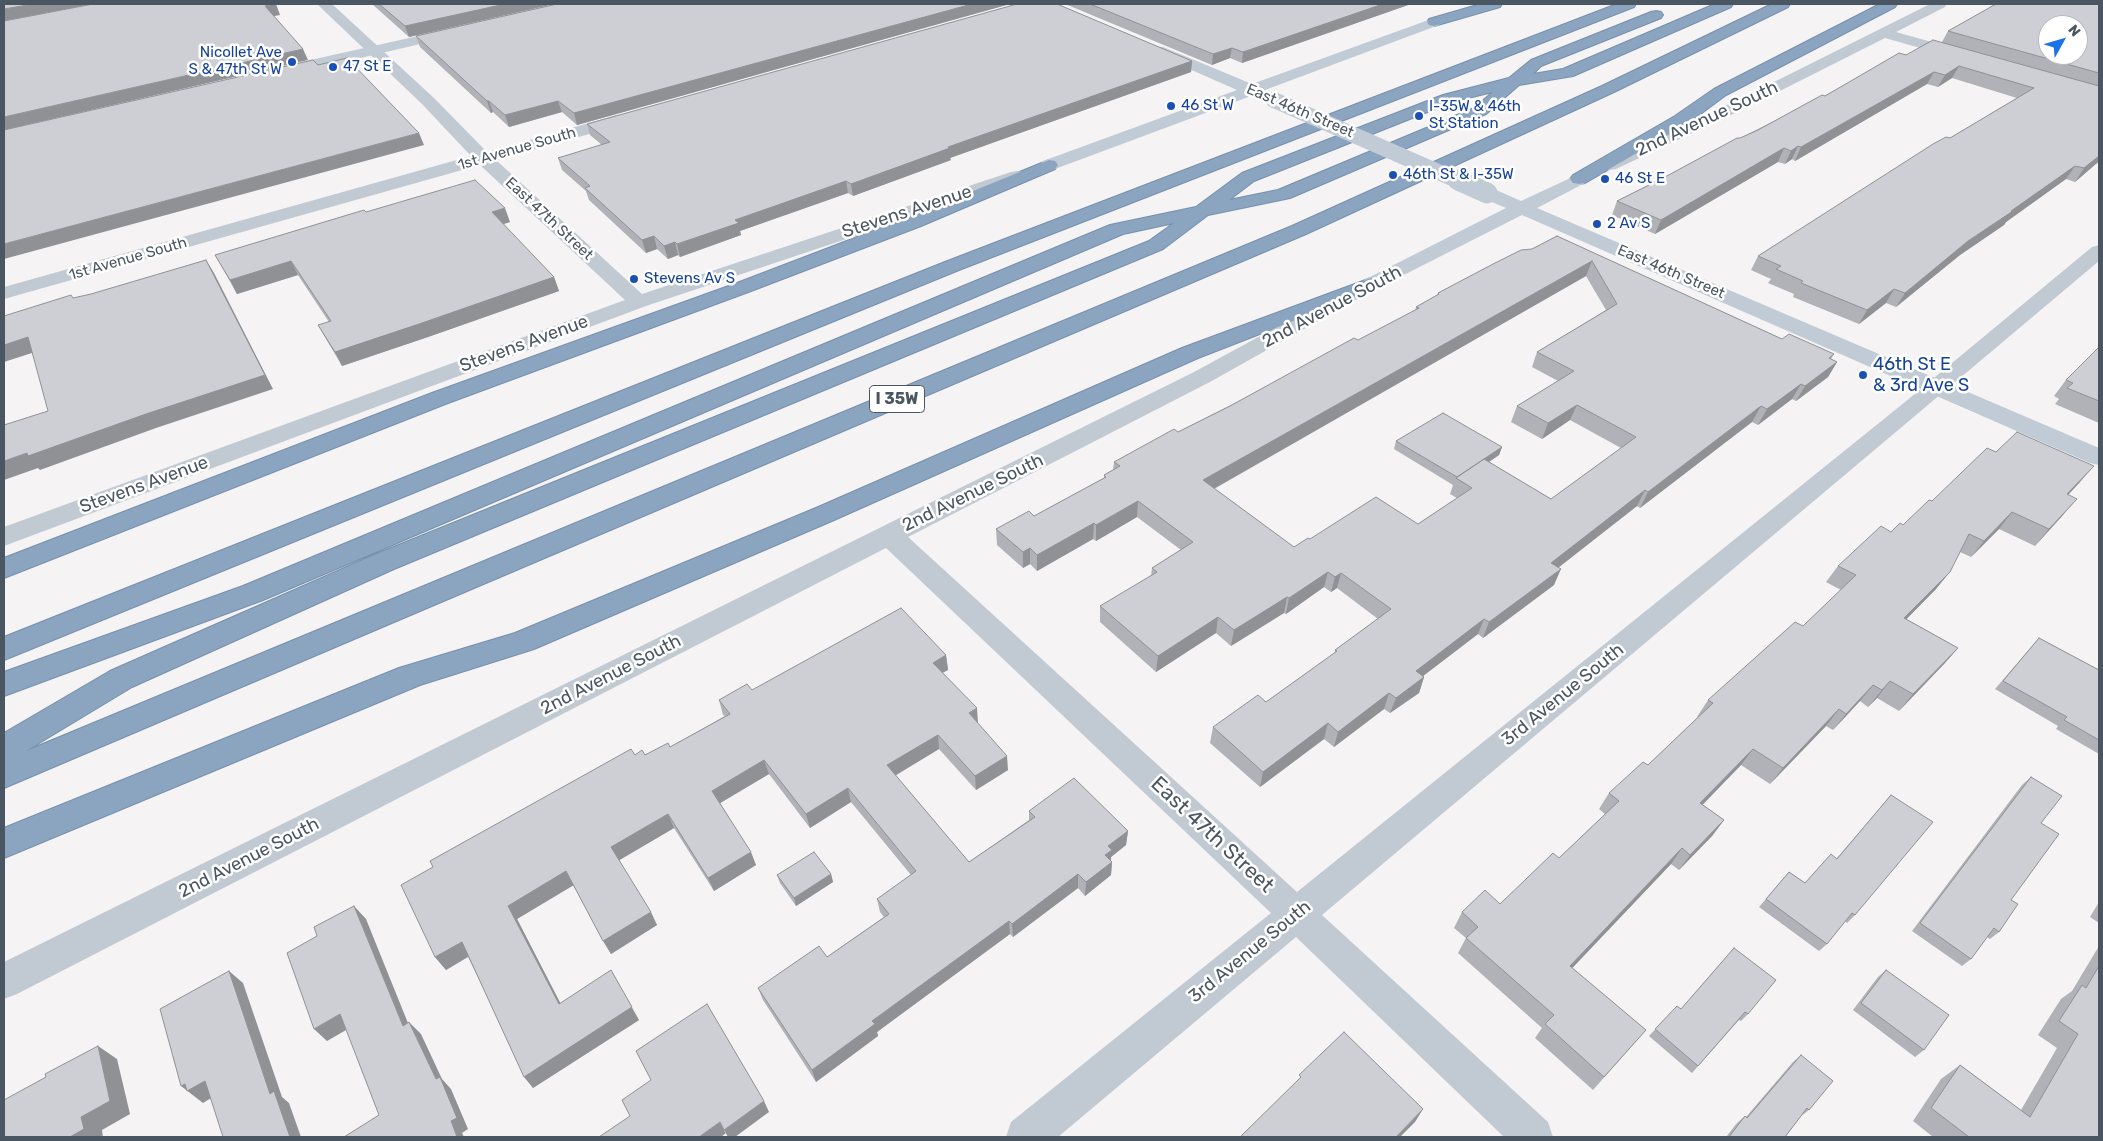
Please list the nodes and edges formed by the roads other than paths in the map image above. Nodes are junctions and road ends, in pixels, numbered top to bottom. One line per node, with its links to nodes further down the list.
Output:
1 (324, 4): 14 (street, East 47th Street)
2 (1483, 4): 10 (street)
3 (1495, 4): 10 (highway)
4 (1629, 4): 34 (highway)
5 (1683, 4): 17 (highway)
6 (1726, 4): 17 (highway)
7 (1783, 4): 37 (highway, I 35W)
8 (1890, 4): 22 (highway)
9 (1940, 4): 12 (street, 2nd Avenue South)
10 (1434, 22): 18 (main road)
11 (473, 28): 14 (main road)
12 (1884, 33): 15 (street); 22 (street, 2nd Avenue South)
13 (1147, 45): 18 (main road, East 46th Street)
14 (373, 50): 16 (main road); 20 (street, East 47th Street)
15 (1974, 59)
16 (264, 76)
17 (1517, 81): 24 (highway)
18 (1252, 90): 21 (main road); 23 (main road, East 46th Street, bridge)
19 (638, 115): 20 (street, 1st Avenue South)
20 (484, 158): 27 (street, 1st Avenue South); 28 (street, East 47th Street)
21 (1049, 165): 28 (street, Stevens Avenue); 33 (highway)
22 (1579, 179): 23 (main road, 2nd Avenue South)
23 (1523, 208): 26 (main road, 2nd Avenue South); 29 (main road, East 46th Street)
24 (1198, 213): 35 (highway); 36 (highway)
25 (2099, 251): 29 (street, 3rd Avenue South)
26 (1371, 284): 31 (street, 2nd Avenue South); 38 (highway)
27 (4, 293)
28 (639, 302): 32 (street, Stevens Avenue)
29 (1937, 387): 30 (main road, East 46th Street); 39 (street, 3rd Avenue South)
30 (2099, 457)
31 (888, 535): 39 (street, East 47th Street); 40 (street, 2nd Avenue South)
32 (4, 537)
33 (4, 568)
34 (4, 650)
35 (4, 684)
36 (4, 749)
37 (4, 775)
38 (4, 844)
39 (1296, 914): 41 (street, 3rd Avenue South); 42 (street, East 47th Street)
40 (4, 981)
41 (1026, 1137)
42 (1533, 1137)

